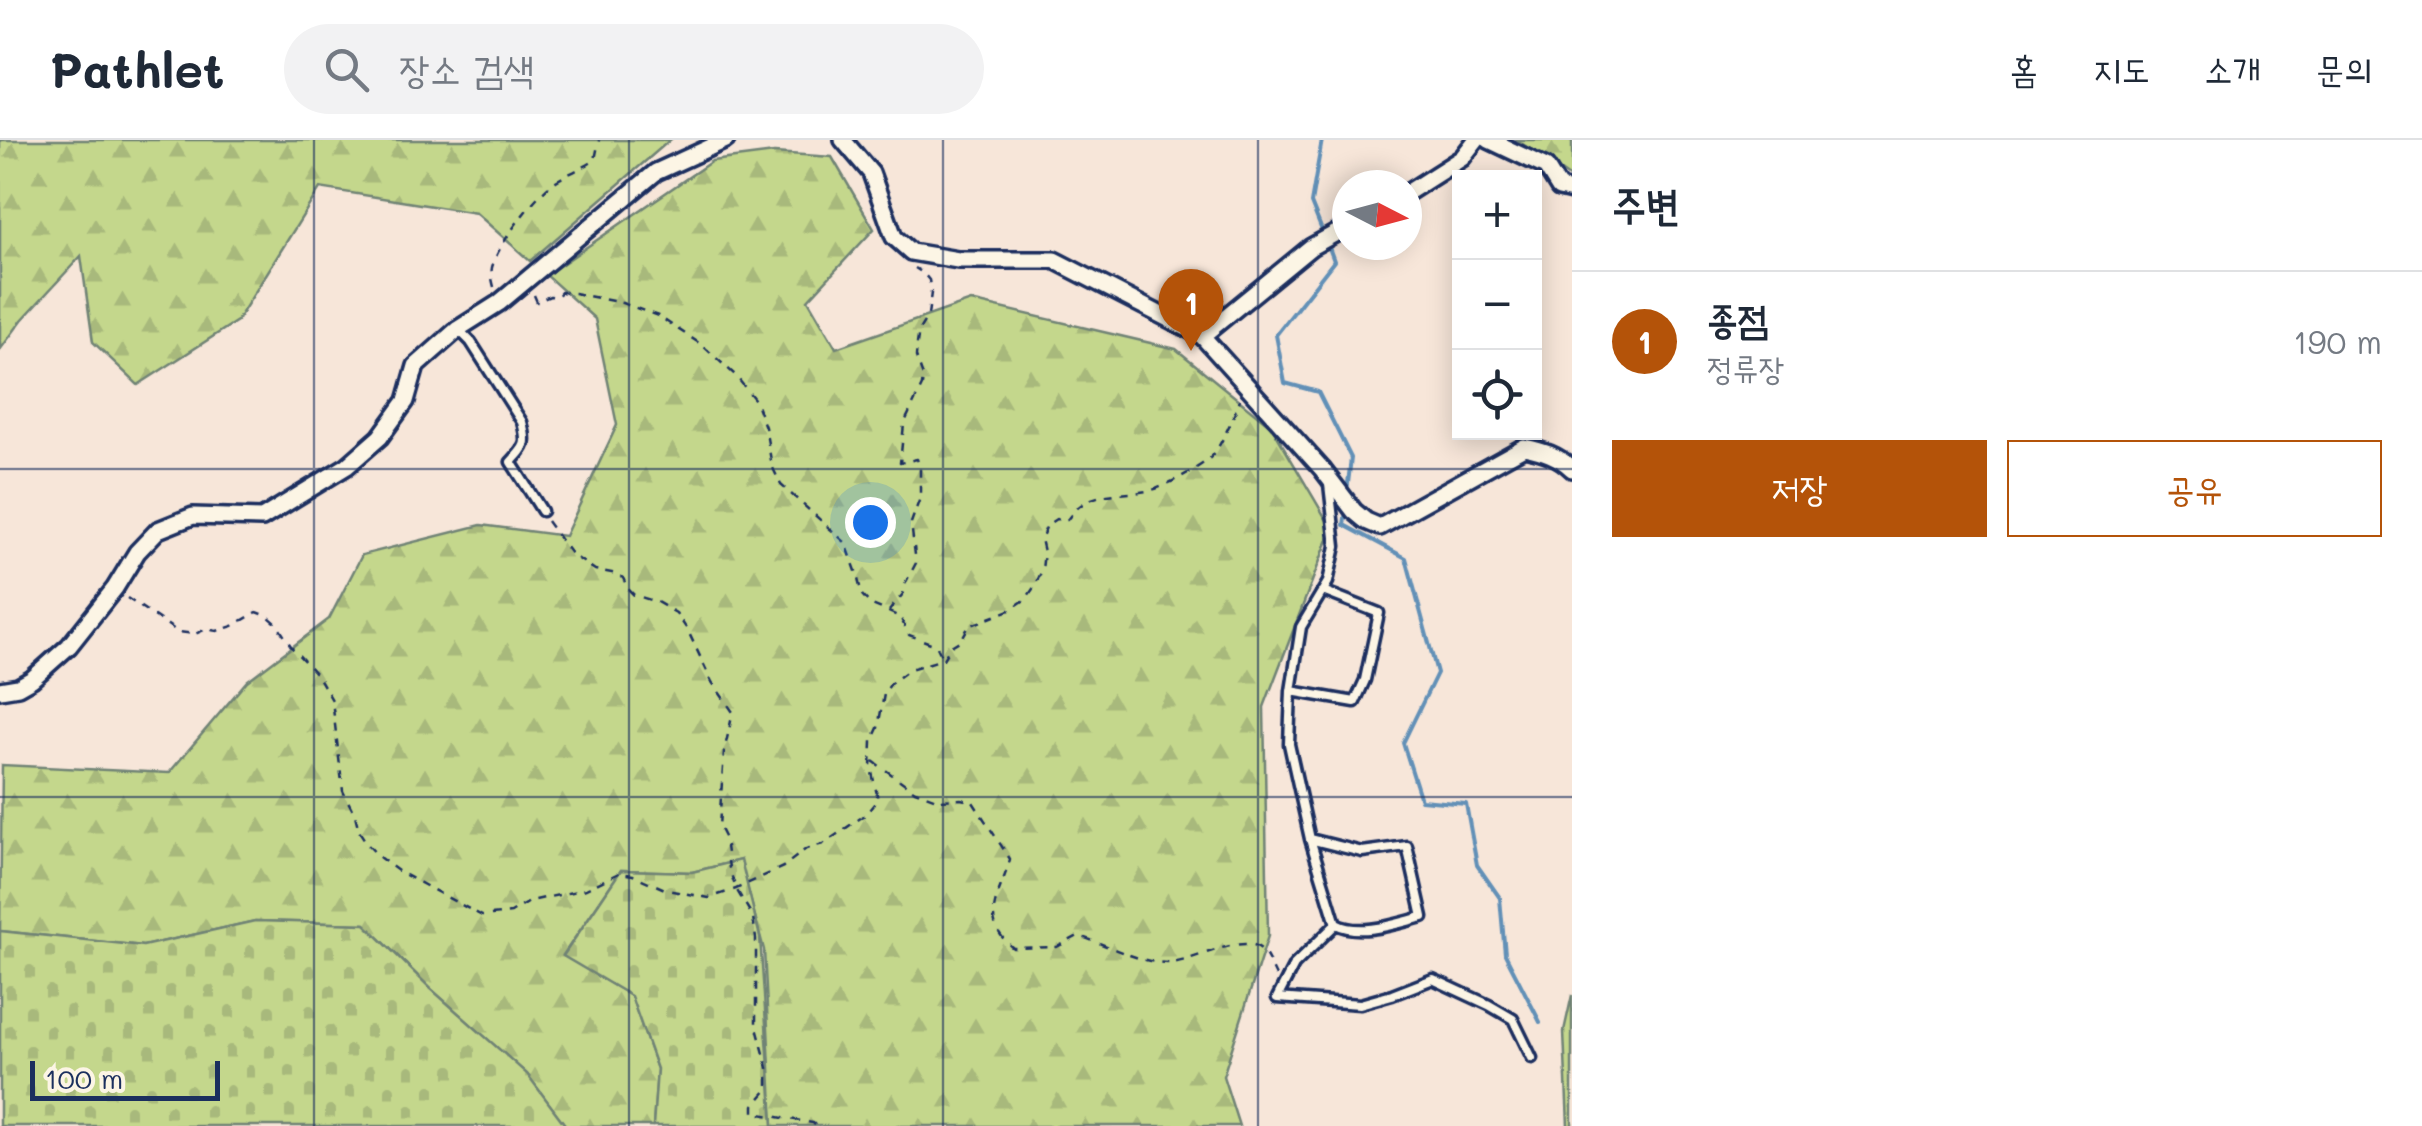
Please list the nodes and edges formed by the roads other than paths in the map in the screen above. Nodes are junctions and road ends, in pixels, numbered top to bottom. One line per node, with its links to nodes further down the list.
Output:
1 (726, 140): 8 (street)
2 (843, 140): 9 (street)
3 (1476, 140): 5 (street)
4 (1490, 140): 6 (street)
5 (1422, 183)
6 (1572, 191)
7 (1332, 234): 9 (street)
8 (458, 329): 12 (lane); 14 (street)
9 (1202, 336): 11 (street)
10 (1572, 468): 11 (street)
11 (1329, 478): 13 (lane)
12 (542, 511)
13 (1322, 591): 15 (lane); 15 (lane)
14 (0, 690)
15 (1291, 691): 16 (lane)
16 (1310, 839): 17 (lane); 17 (lane)
17 (1336, 924): 18 (lane)
18 (1532, 1058)

